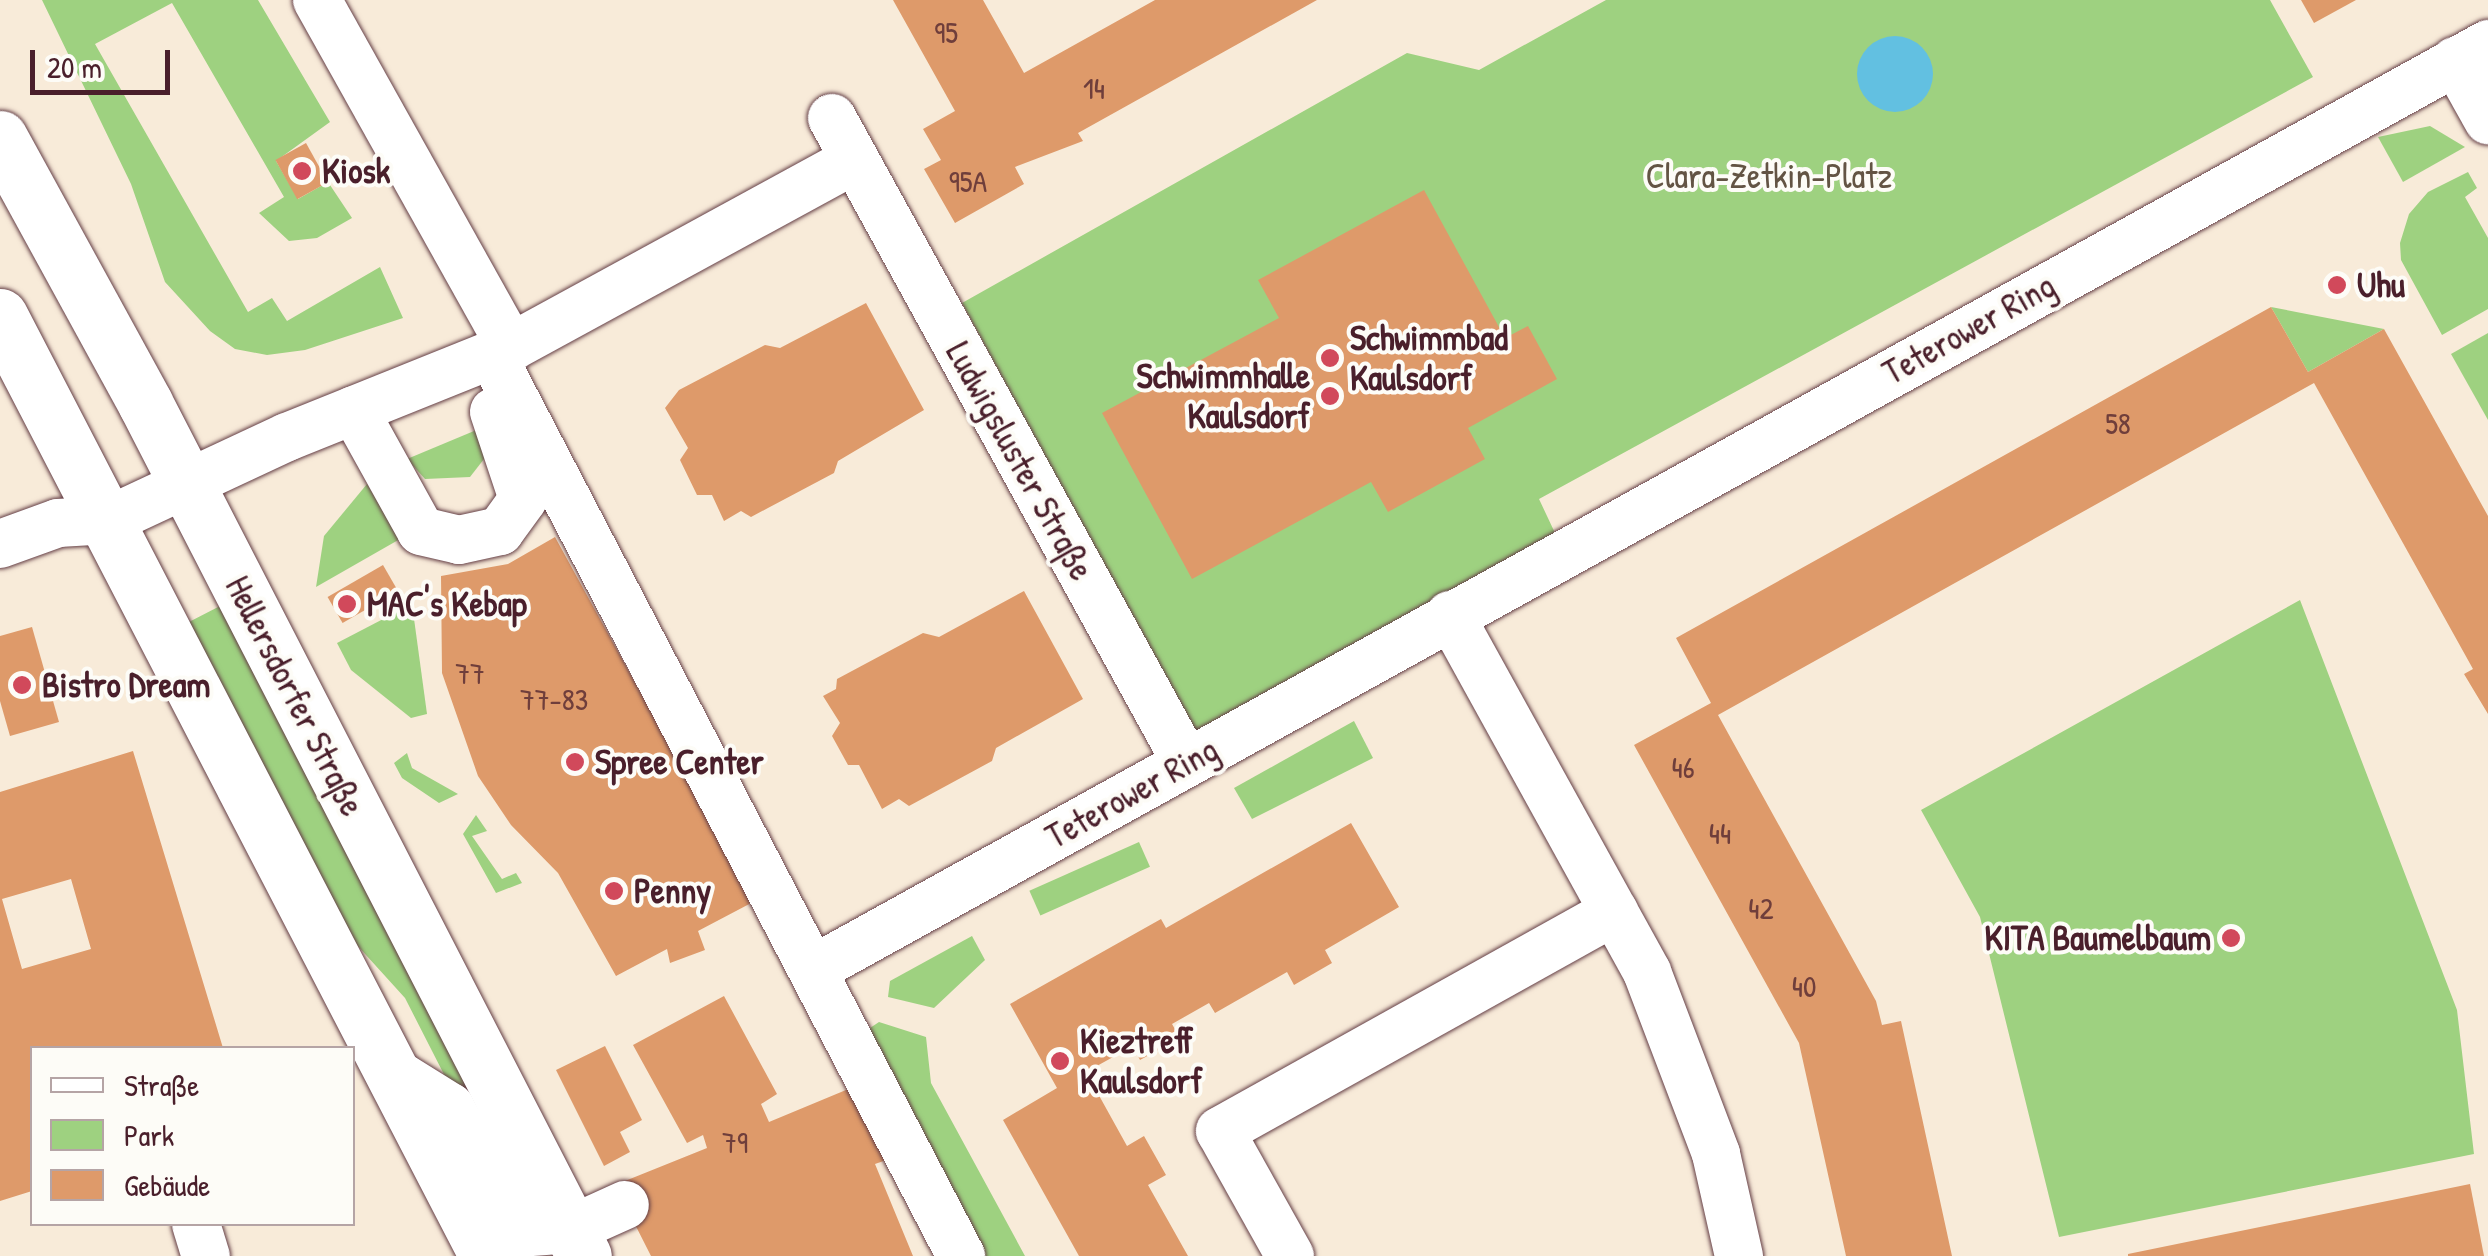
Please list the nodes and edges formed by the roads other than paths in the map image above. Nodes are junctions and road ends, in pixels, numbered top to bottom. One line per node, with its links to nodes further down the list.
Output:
1 (317, 0): 8 (street)
2 (2472, 53): 4 (street); 13 (street, Teterower Ring)
3 (832, 118): 6 (street, Ludwigsluster Straße)
4 (2488, 120)
5 (0, 138): 10 (main road, Hellersdorfer Straße)
6 (854, 160): 8 (street); 14 (street, Ludwigsluster Straße)
7 (0, 316): 11 (main road)
8 (491, 356): 9 (street); 9 (street); 16 (street)
9 (354, 410): 10 (street)
10 (186, 484): 11 (street); 20 (main road, Hellersdorfer Straße)
11 (109, 520): 12 (street); 17 (main road)
12 (0, 544)
13 (1450, 615): 14 (street, Teterower Ring); 15 (street)
14 (1186, 762): 16 (street, Teterower Ring)
15 (1614, 912): 24 (street); 25 (street)
16 (814, 969): 23 (street)
17 (392, 1070): 20 (street); 22 (main road)
18 (625, 1205): 20 (street)
19 (197, 1226): 21 (street)
20 (578, 1243)
21 (206, 1256)
22 (488, 1256)
23 (961, 1256)
24 (1290, 1256)
25 (1738, 1256)

